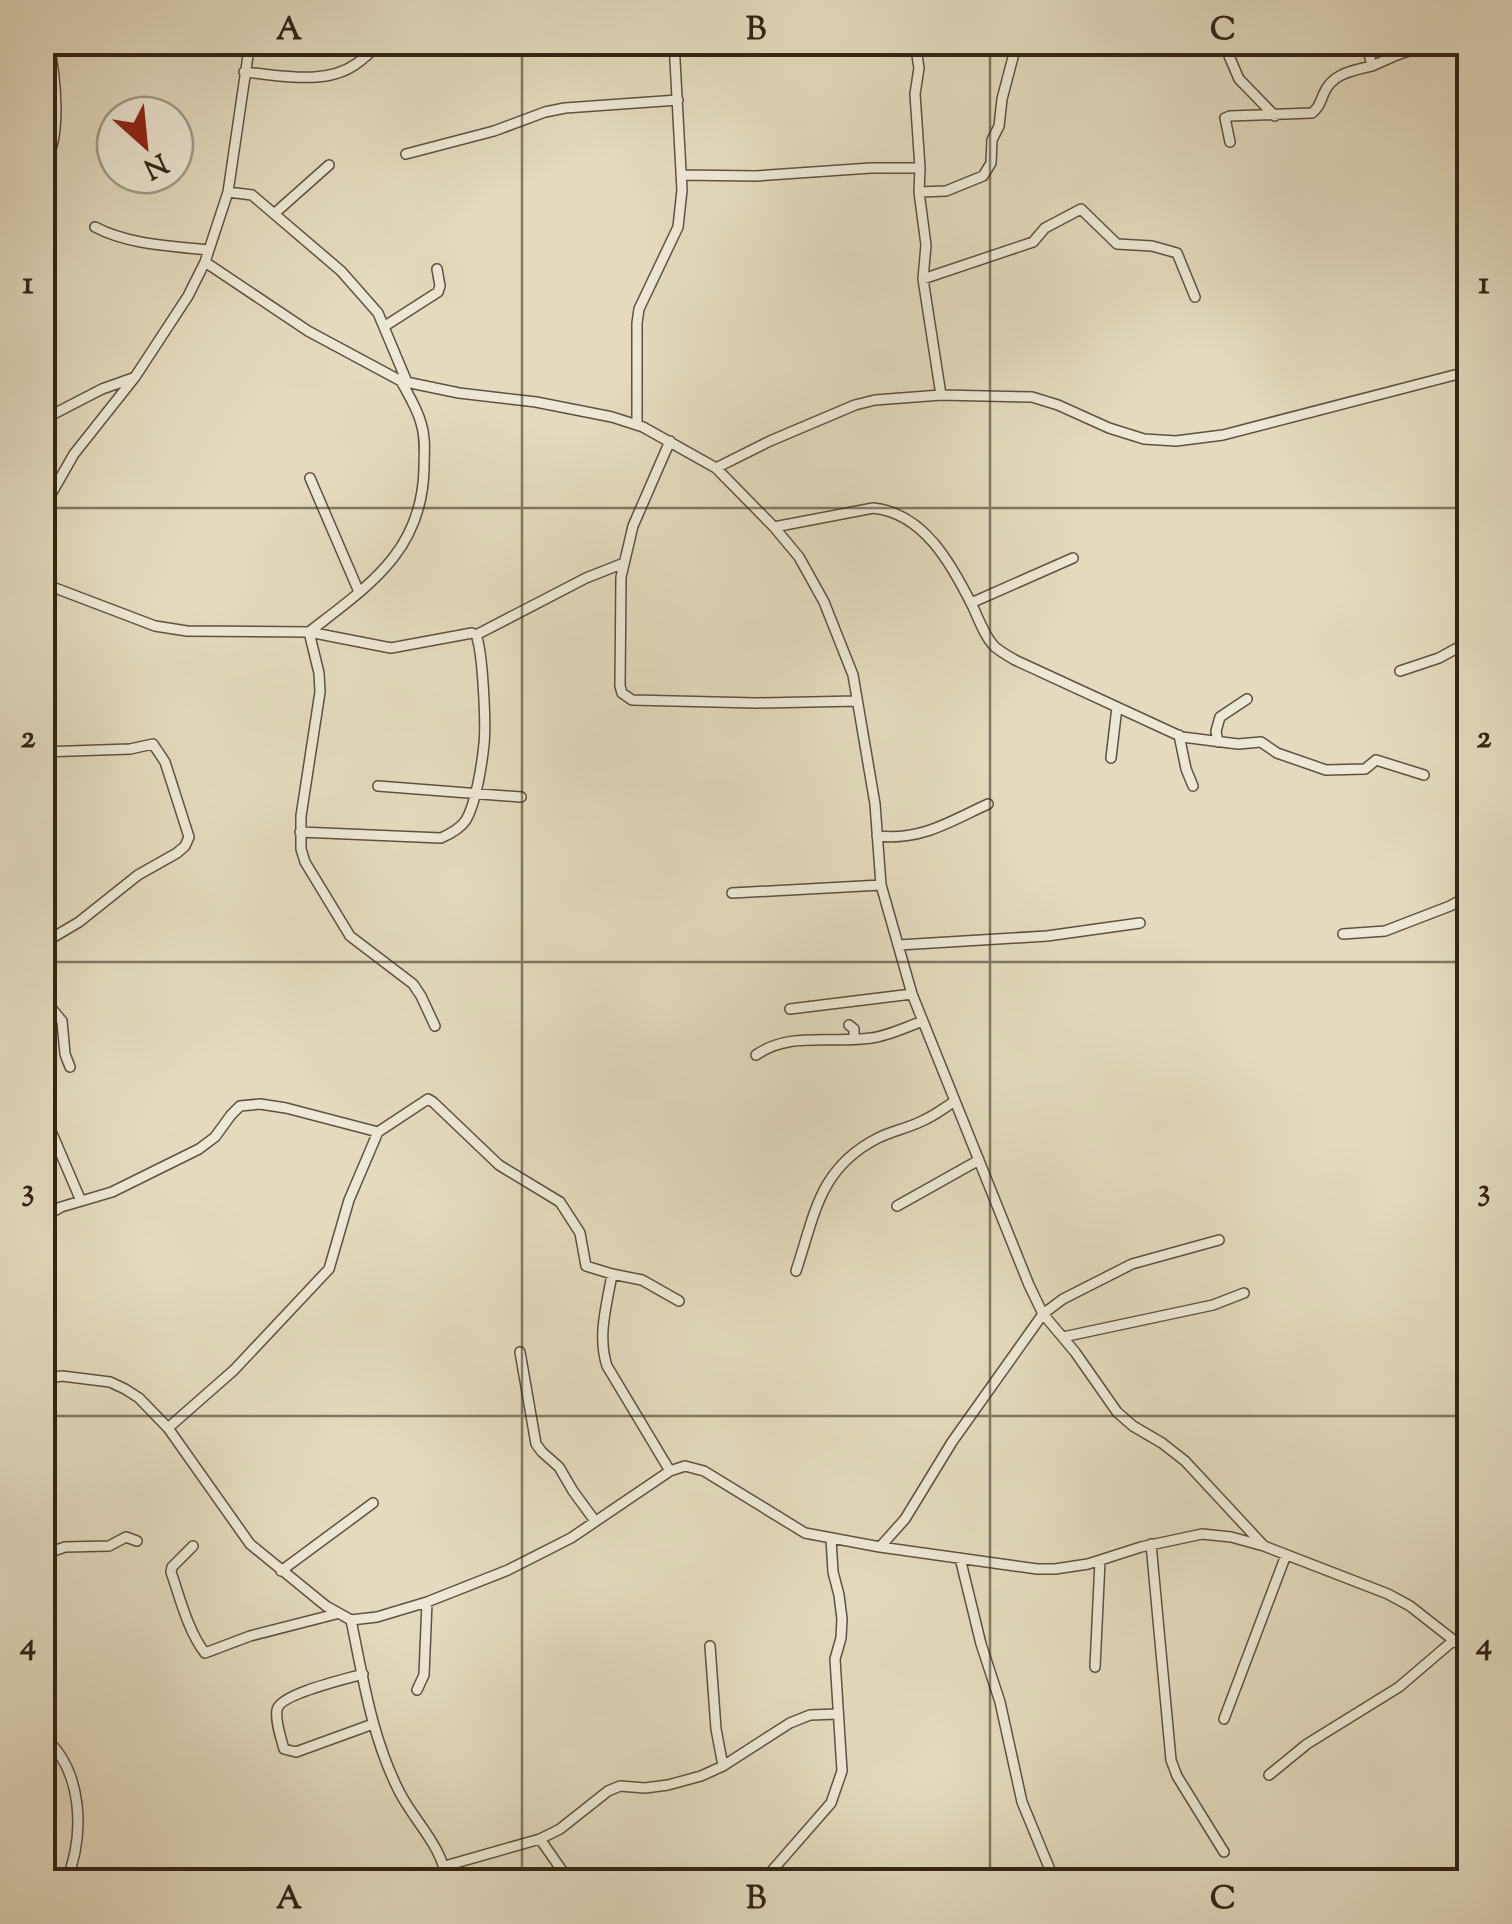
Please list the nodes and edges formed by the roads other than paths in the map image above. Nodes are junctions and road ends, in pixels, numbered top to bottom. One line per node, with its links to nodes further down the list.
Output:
1 (48, 42): 16 (street)
2 (250, 42): 11 (street)
3 (381, 42): 11 (street)
4 (674, 42): 12 (street)
5 (915, 42): 18 (street)
6 (1016, 42): 21 (street)
7 (1223, 42): 13 (street)
8 (1366, 42): 10 (street)
9 (1435, 42): 10 (street)
10 (1372, 66): 13 (street)
11 (244, 72): 20 (street)
12 (678, 100): 15 (street); 19 (street)
13 (1275, 116): 14 (street)
14 (1230, 142)
15 (406, 154)
16 (42, 165)
17 (329, 165): 22 (street)
18 (920, 168): 19 (street); 21 (street)
19 (681, 175): 35 (street)
20 (228, 192): 22 (street); 24 (street)
21 (920, 192): 27 (street)
22 (275, 213): 29 (street)
23 (95, 227): 24 (street)
24 (209, 250): 25 (street)
25 (206, 262): 31 (street); 32 (street)
26 (437, 269): 29 (street)
27 (923, 279): 28 (street); 33 (street)
28 (1196, 296)
29 (385, 326): 32 (street)
30 (1470, 372): 33 (street)
31 (135, 377): 34 (street); 39 (street)
32 (404, 382): 35 (street); 44 (street)
33 (941, 396): 37 (street)
34 (42, 420)
35 (637, 426): 36 (street)
36 (670, 441): 37 (street); 42 (street)
37 (716, 468): 40 (street)
38 (310, 478): 44 (street)
39 (42, 510)
40 (774, 526): 45 (street); 51 (street)
41 (1073, 558): 45 (street)
42 (624, 563): 47 (street); 51 (street)
43 (42, 583): 46 (street)
44 (359, 592): 46 (street)
45 (971, 603): 52 (street)
46 (309, 632): 47 (street); 63 (street)
47 (476, 635): 60 (street)
48 (1470, 641): 49 (street)
49 (1400, 671)
50 (1246, 699): 54 (street)
51 (856, 700): 64 (street)
52 (1117, 707): 53 (street); 56 (street)
53 (1179, 735): 54 (street); 59 (street)
54 (1218, 742): 57 (street)
55 (42, 752): 70 (street)
56 (1111, 758)
57 (1424, 774)
58 (378, 786): 60 (street)
59 (1193, 786)
60 (475, 793): 61 (street); 63 (street)
61 (521, 797)
62 (988, 804): 64 (street)
63 (300, 832): 77 (street)
64 (877, 836): 65 (street)
65 (881, 885): 66 (street); 71 (street)
66 (732, 894)
67 (1470, 895): 69 (street)
68 (1140, 924): 71 (street)
69 (1343, 934)
70 (42, 944)
71 (899, 945): 72 (street)
72 (912, 994): 74 (street); 75 (street)
73 (42, 997): 80 (street)
74 (790, 1009)
75 (923, 1020): 78 (street); 81 (street)
76 (849, 1024): 78 (street)
77 (436, 1026)
78 (854, 1038): 79 (street)
79 (756, 1055)
80 (70, 1068)
81 (955, 1101): 84 (street); 89 (street)
82 (42, 1110): 85 (street)
83 (378, 1132): 85 (street); 90 (street); 98 (street)
84 (979, 1160): 86 (street); 93 (street)
85 (81, 1201): 87 (street)
86 (897, 1206)
87 (42, 1218)
88 (1219, 1240): 93 (street)
89 (796, 1271)
90 (612, 1274): 92 (street); 99 (street)
91 (1244, 1293): 94 (street)
92 (679, 1300)
93 (1043, 1314): 94 (street); 107 (street)
94 (1063, 1336): 106 (street)
95 (42, 1338): 97 (street)
96 (520, 1352): 101 (street)
97 (44, 1379): 98 (street)
98 (168, 1428): 112 (street)
99 (670, 1471): 101 (street); 102 (street)
100 (373, 1503): 112 (street)
101 (595, 1521): 113 (street)
102 (830, 1539): 107 (street); 122 (street)
103 (138, 1541): 108 (street)
104 (1151, 1544): 106 (street); 111 (street); 129 (street)
105 (193, 1546): 114 (street)
106 (1264, 1546): 109 (street)
107 (880, 1547): 110 (street)
108 (42, 1555)
109 (1286, 1555): 116 (street); 123 (street)
110 (960, 1558): 111 (street); 135 (street)
111 (1100, 1561): 119 (street)
112 (281, 1570): 114 (street)
113 (426, 1602): 115 (street); 121 (street)
114 (336, 1614): 115 (street)
115 (351, 1620): 120 (street)
116 (1454, 1640): 118 (street); 127 (street)
117 (710, 1646): 126 (street)
118 (1470, 1654)
119 (1095, 1666)
120 (363, 1674): 124 (street); 124 (street)
121 (418, 1690)
122 (837, 1714): 126 (street); 134 (street)
123 (1224, 1720)
124 (373, 1724): 130 (street)
125 (42, 1735): 131 (street)
126 (723, 1766): 128 (street)
127 (1269, 1774)
128 (540, 1840): 130 (street); 133 (street)
129 (1224, 1852)
130 (445, 1866): 132 (street)
131 (66, 1882)
132 (447, 1882)
133 (570, 1882)
134 (762, 1882)
135 (1055, 1882)

